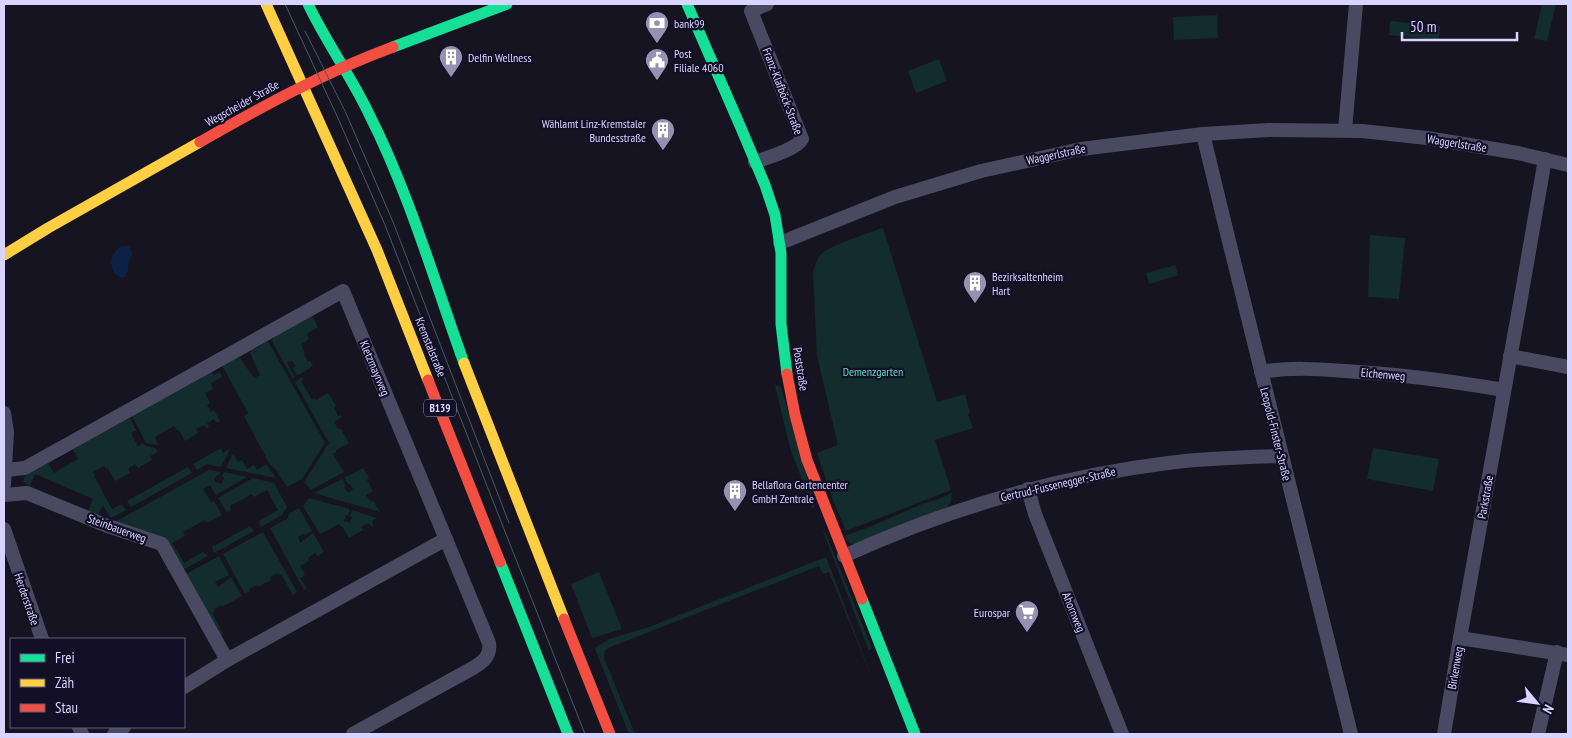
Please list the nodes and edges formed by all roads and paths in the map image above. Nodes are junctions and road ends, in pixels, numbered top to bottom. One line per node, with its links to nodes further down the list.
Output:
1 (266, 4): 8 (main road, Kremstalstraße / B139)
2 (308, 4): 7 (main road, Kremstalstraße)
3 (507, 4): 7 (main road, Wegscheider Straße)
4 (687, 4): 12 (main road, Poststraße)
5 (767, 4): 12 (street, Franz-Klafböck-Straße)
6 (1356, 4): 9 (street)
7 (343, 68): 8 (main road, Wegscheider Straße); 36 (main road, Kremstalstraße)
8 (304, 86): 15 (main road, Wegscheider Straße); 35 (main road, Kremstalstraße / B139)
9 (1345, 130): 10 (street, Waggerlstraße); 11 (street, Waggerlstraße)
10 (1203, 134): 14 (street, Waggerlstraße); 18 (street, Leopold-Finster-Straße)
11 (1545, 159): 13 (street, Waggerlstraße); 16 (street, Parkstraße)
12 (756, 162): 14 (main road, Poststraße)
13 (1568, 165)
14 (780, 243): 28 (main road, Poststraße)
15 (4, 255)
16 (1510, 356): 17 (street); 19 (street, Parkstraße)
17 (1568, 368)
18 (1261, 372): 19 (street, Eichenweg); 21 (street, Leopold-Finster-Straße)
19 (1504, 390): 30 (street, Parkstraße)
20 (4, 413): 22 (street)
21 (1281, 456): 24 (street, Gertrud-Fussenegger-Straße); 39 (street, Leopold-Finster-Straße)
22 (5, 470): 23 (street); 27 (street, Kletzmayrweg)
23 (4, 484)
24 (1028, 489): 28 (street, Gertrud-Fussenegger-Straße); 38 (street, Ahornweg)
25 (4, 495): 32 (street, Steinbauerweg)
26 (4, 529): 29 (street, Herderstraße)
27 (446, 539): 32 (street); 34 (street, Kletzmayrweg)
28 (844, 556): 37 (main road, Poststraße)
29 (42, 638)
30 (1460, 638): 31 (street, Birkenweg); 40 (street, Birkenweg)
31 (1562, 654): 41 (street, Birkenweg)
32 (226, 660): 33 (street)
33 (185, 686)
34 (353, 734)
35 (568, 734)
36 (610, 734)
37 (915, 734)
38 (1122, 734)
39 (1351, 734)
40 (1444, 734)
41 (1538, 734)

